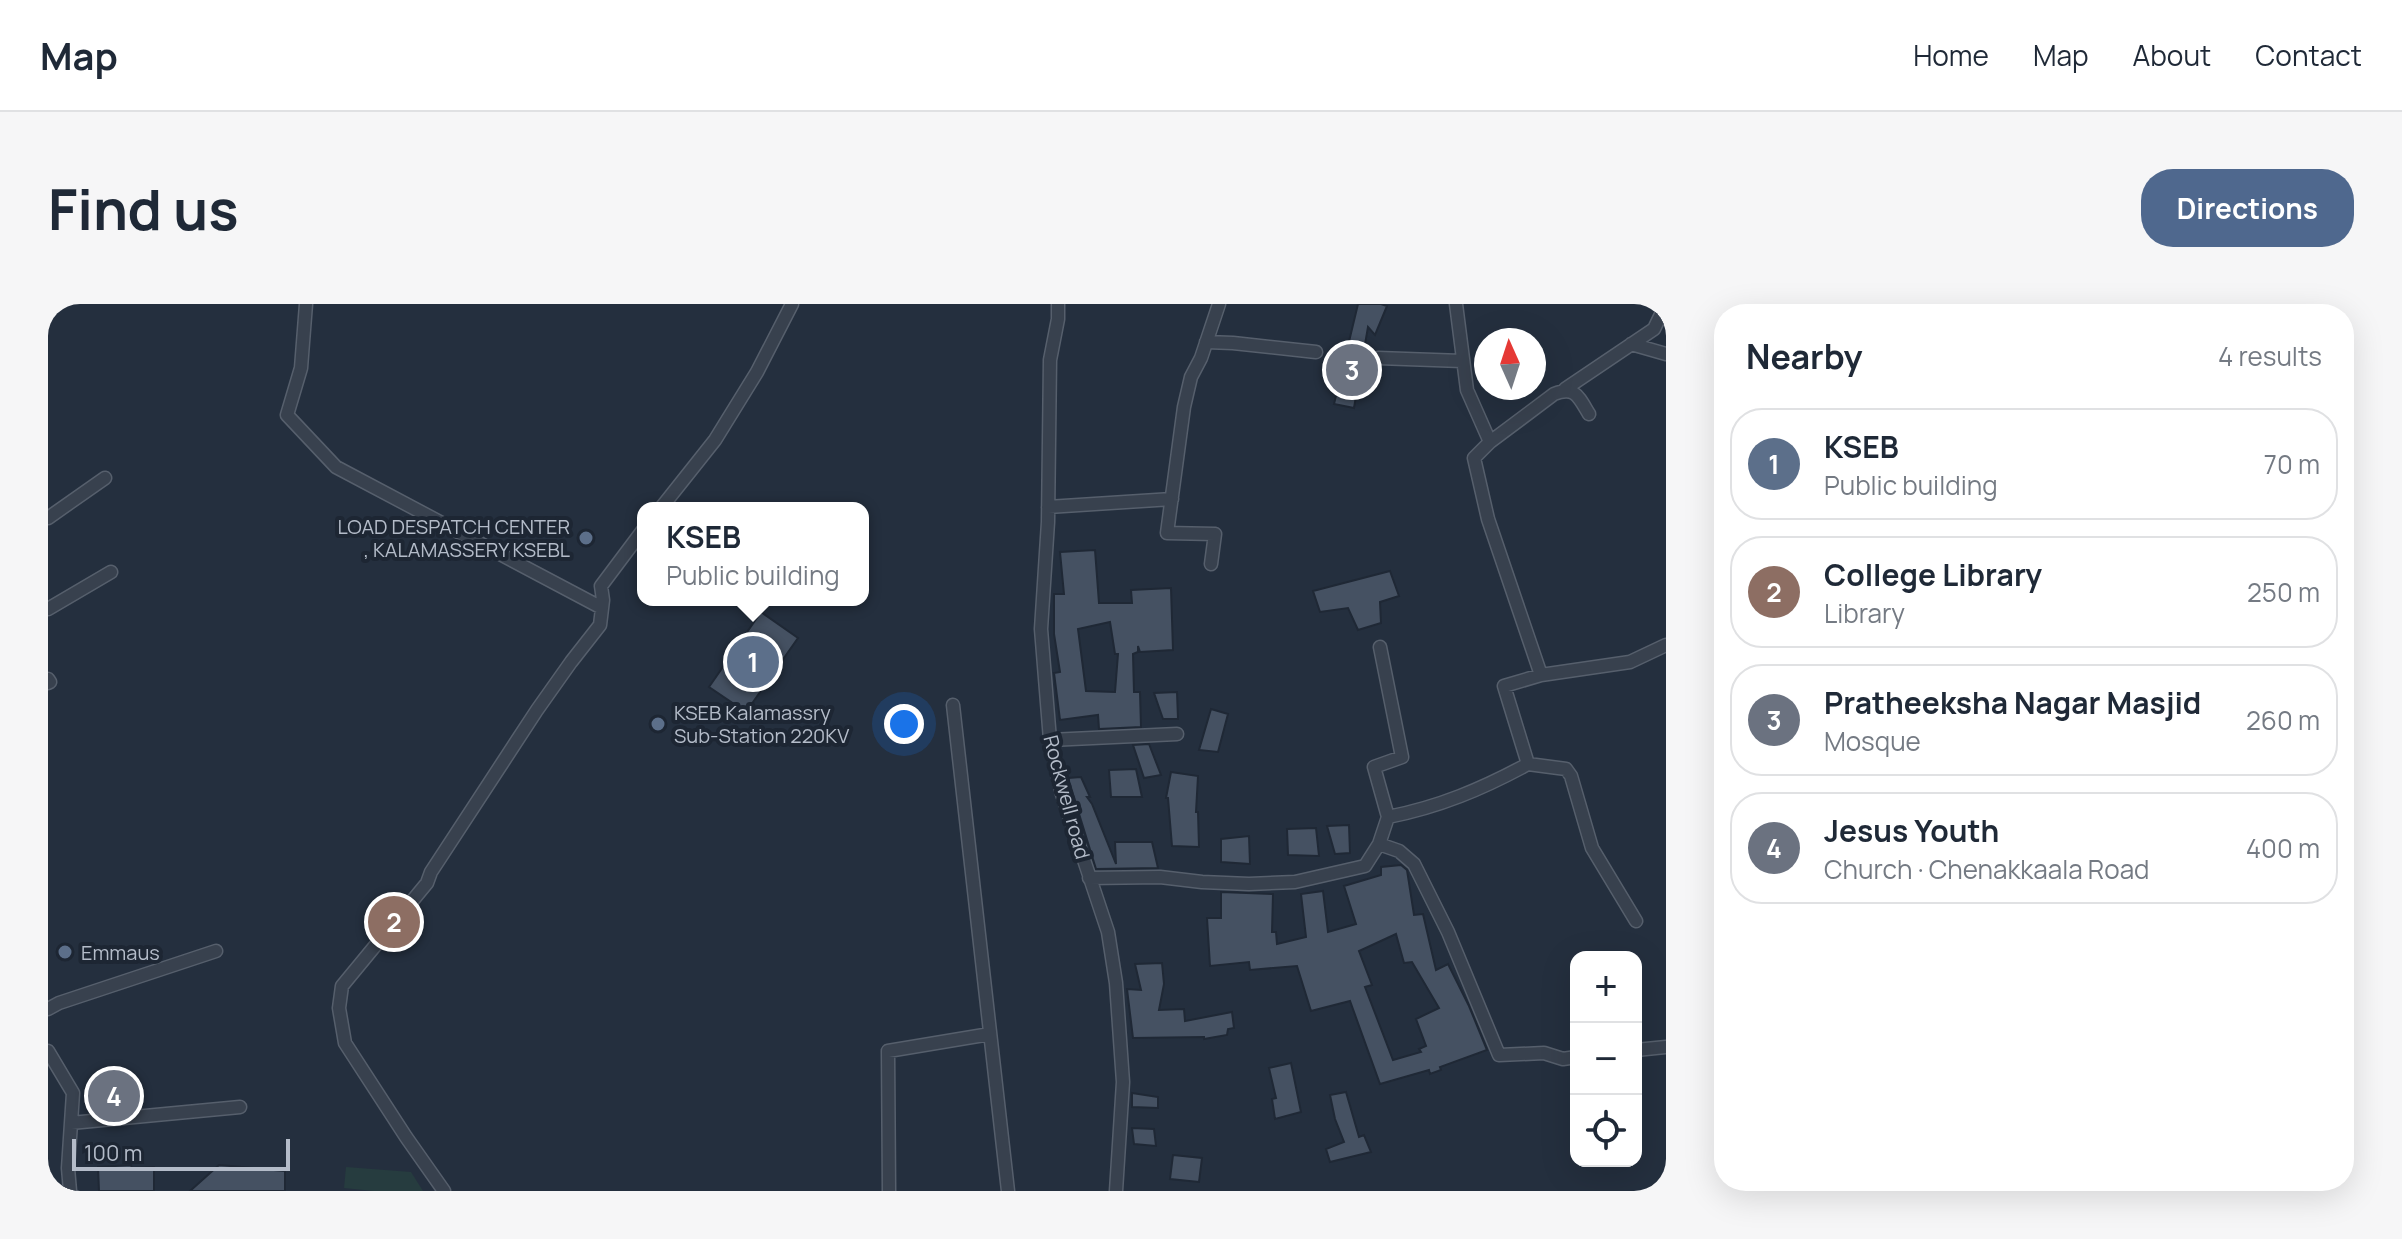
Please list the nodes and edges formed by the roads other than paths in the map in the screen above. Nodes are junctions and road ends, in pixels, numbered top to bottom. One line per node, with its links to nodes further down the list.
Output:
1 (306, 304): 25 (street)
2 (792, 304): 19 (street)
3 (1058, 304): 20 (street, Rockwell road)
4 (1219, 304): 8 (street)
5 (1456, 304): 13 (street)
6 (1666, 304): 7 (street)
7 (1654, 329): 9 (street); 11 (street)
8 (1206, 342): 10 (street); 18 (street)
9 (1631, 344): 11 (street); 14 (street)
10 (1316, 352)
11 (1666, 352)
12 (1378, 358): 13 (street)
13 (1462, 361): 16 (street)
14 (1565, 389): 15 (street); 16 (street)
15 (1589, 414)
16 (1490, 442): 29 (street)
17 (105, 478): 21 (street)
18 (1172, 499): 20 (street); 23 (street)
19 (666, 502)
20 (1048, 507): 32 (street, Rockwell road)
21 (48, 518)
22 (637, 538): 25 (street)
23 (1211, 564)
24 (111, 572): 26 (street)
25 (602, 608): 48 (street)
26 (48, 609)
27 (1666, 645): 29 (street)
28 (1380, 647): 34 (street)
29 (1541, 675): 33 (street)
30 (953, 705): 40 (street)
31 (1177, 734): 32 (street)
32 (1050, 740): 36 (street, Rockwell road)
33 (1528, 764): 34 (street); 37 (street)
34 (1388, 817): 35 (street)
35 (1379, 844): 36 (street); 44 (street)
36 (1089, 878): 51 (street, Rockwell road)
37 (1636, 921)
38 (216, 951): 39 (street)
39 (48, 1009)
40 (990, 1034): 49 (street); 50 (street)
41 (1666, 1047): 42 (street)
42 (1642, 1049)
43 (48, 1051): 46 (street)
44 (1570, 1058)
45 (240, 1107): 46 (street)
46 (71, 1123): 47 (street)
47 (70, 1191)
48 (444, 1191)
49 (889, 1191)
50 (1008, 1191)
51 (1116, 1191)

